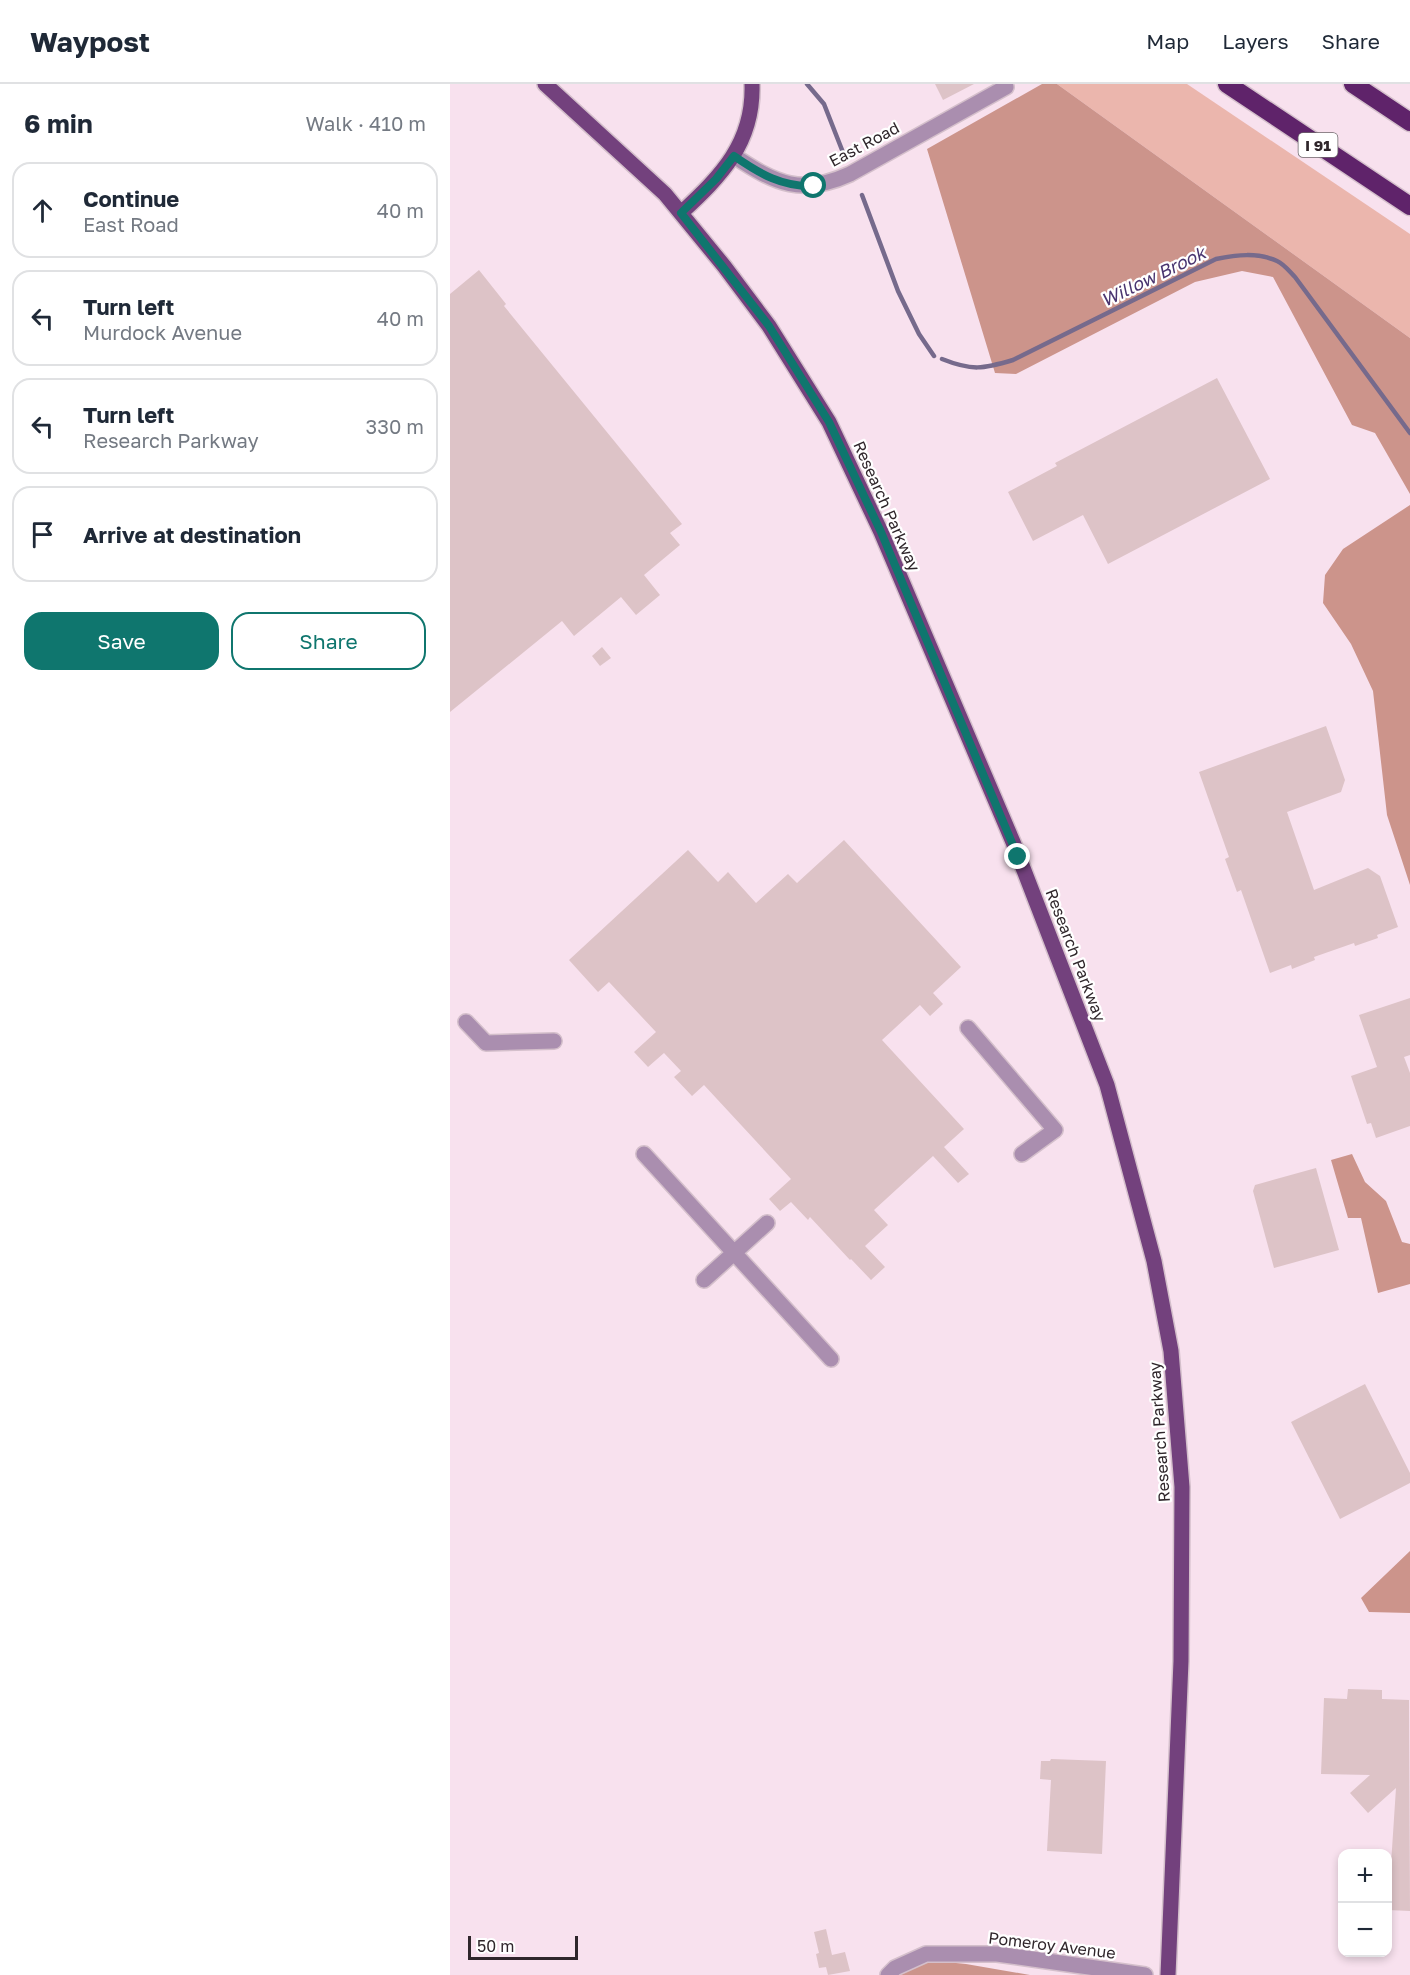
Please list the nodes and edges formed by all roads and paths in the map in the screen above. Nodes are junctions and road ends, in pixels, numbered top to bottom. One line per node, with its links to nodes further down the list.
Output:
1 (545, 84): 9 (main road, Research Parkway)
2 (752, 84): 7 (main road)
3 (1227, 84): 8 (highway, I 91)
4 (1353, 84): 6 (highway)
5 (1006, 87): 7 (street, East Road)
6 (1410, 122)
7 (734, 156): 9 (main road)
8 (1410, 206)
9 (681, 213): 21 (main road, Research Parkway)
10 (465, 1022): 12 (street)
11 (968, 1028): 14 (street)
12 (554, 1041)
13 (644, 1154): 16 (street)
14 (1022, 1154)
15 (766, 1223): 16 (street)
16 (733, 1253): 17 (street); 18 (street)
17 (704, 1280)
18 (831, 1359)
19 (888, 1975): 20 (street, Pomeroy Avenue)
20 (1145, 1975)
21 (1168, 1975)

